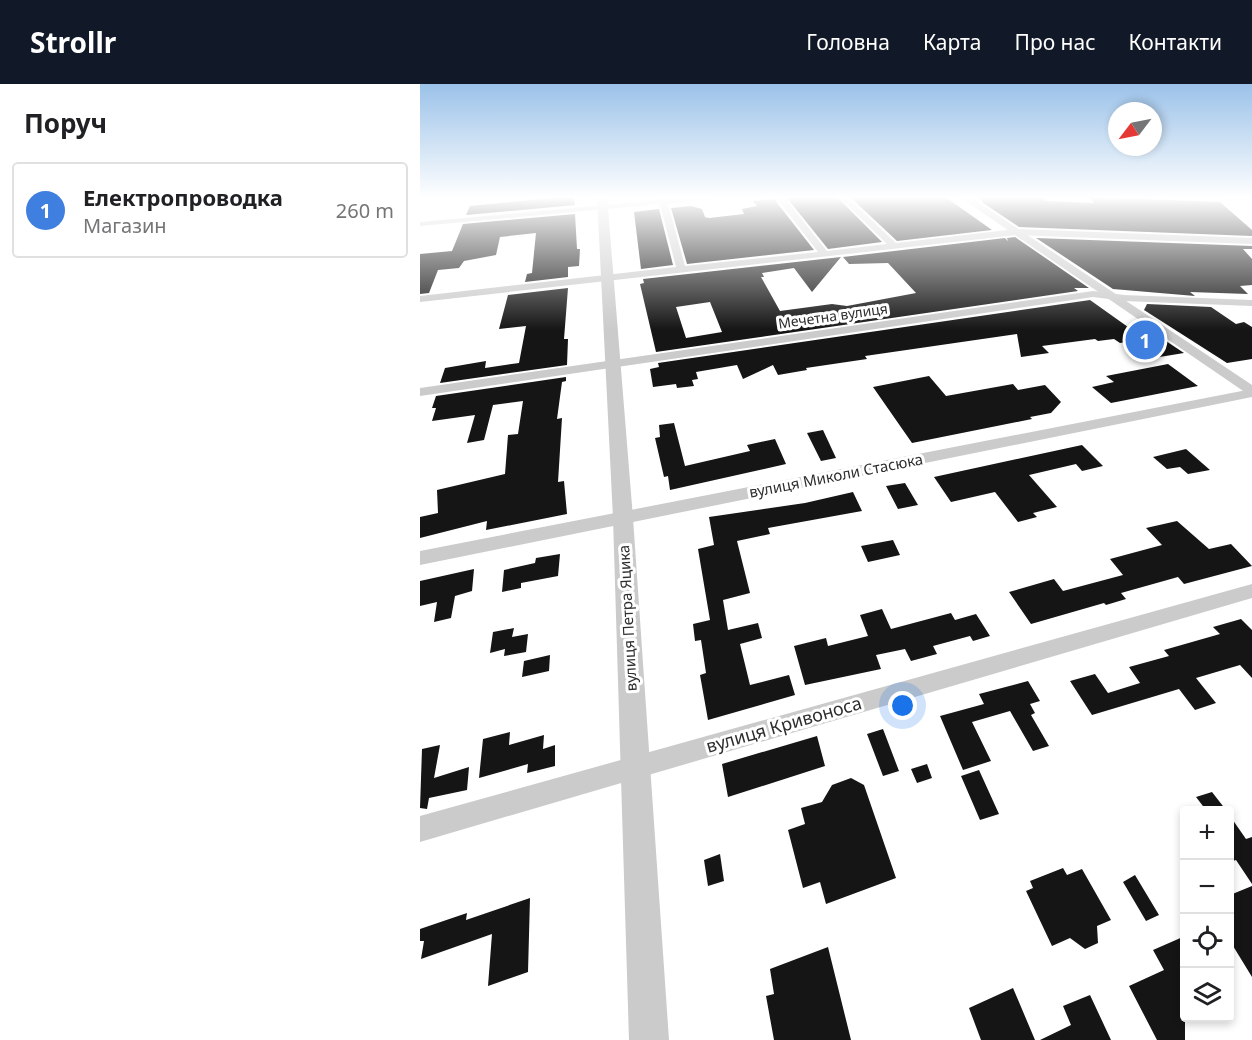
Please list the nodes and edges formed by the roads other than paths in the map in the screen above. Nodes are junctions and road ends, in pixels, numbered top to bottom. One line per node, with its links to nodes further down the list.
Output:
1 (605, 241): 10 (street, вулиця Петра Яцика)
2 (674, 241): 9 (street)
3 (815, 241): 8 (street)
4 (888, 241): 7 (street)
5 (935, 241): 7 (street)
6 (1029, 241): 11 (street)
7 (893, 245): 8 (street)
8 (825, 253): 9 (street)
9 (681, 270): 10 (street)
10 (608, 278): 12 (street); 14 (street, вулиця Петра Яцика)
11 (1108, 295): 13 (street, Мечетна вулиця); 14 (street, Мечетна вулиця); 16 (street)
12 (420, 299)
13 (1252, 303)
14 (613, 363): 15 (street, Мечетна вулиця); 17 (street, вулиця Петра Яцика)
15 (420, 392)
16 (1252, 393): 17 (street, вулиця Миколи Стасюка)
17 (623, 518): 18 (street, вулиця Миколи Стасюка); 20 (street, вулиця Петра Яцика)
18 (420, 558)
19 (1252, 591): 20 (street, вулиця Кривоноса)
20 (636, 767): 21 (street, вулиця Кривоноса); 22 (street, вулиця Петра Яцика)
21 (420, 829)
22 (649, 1040)

